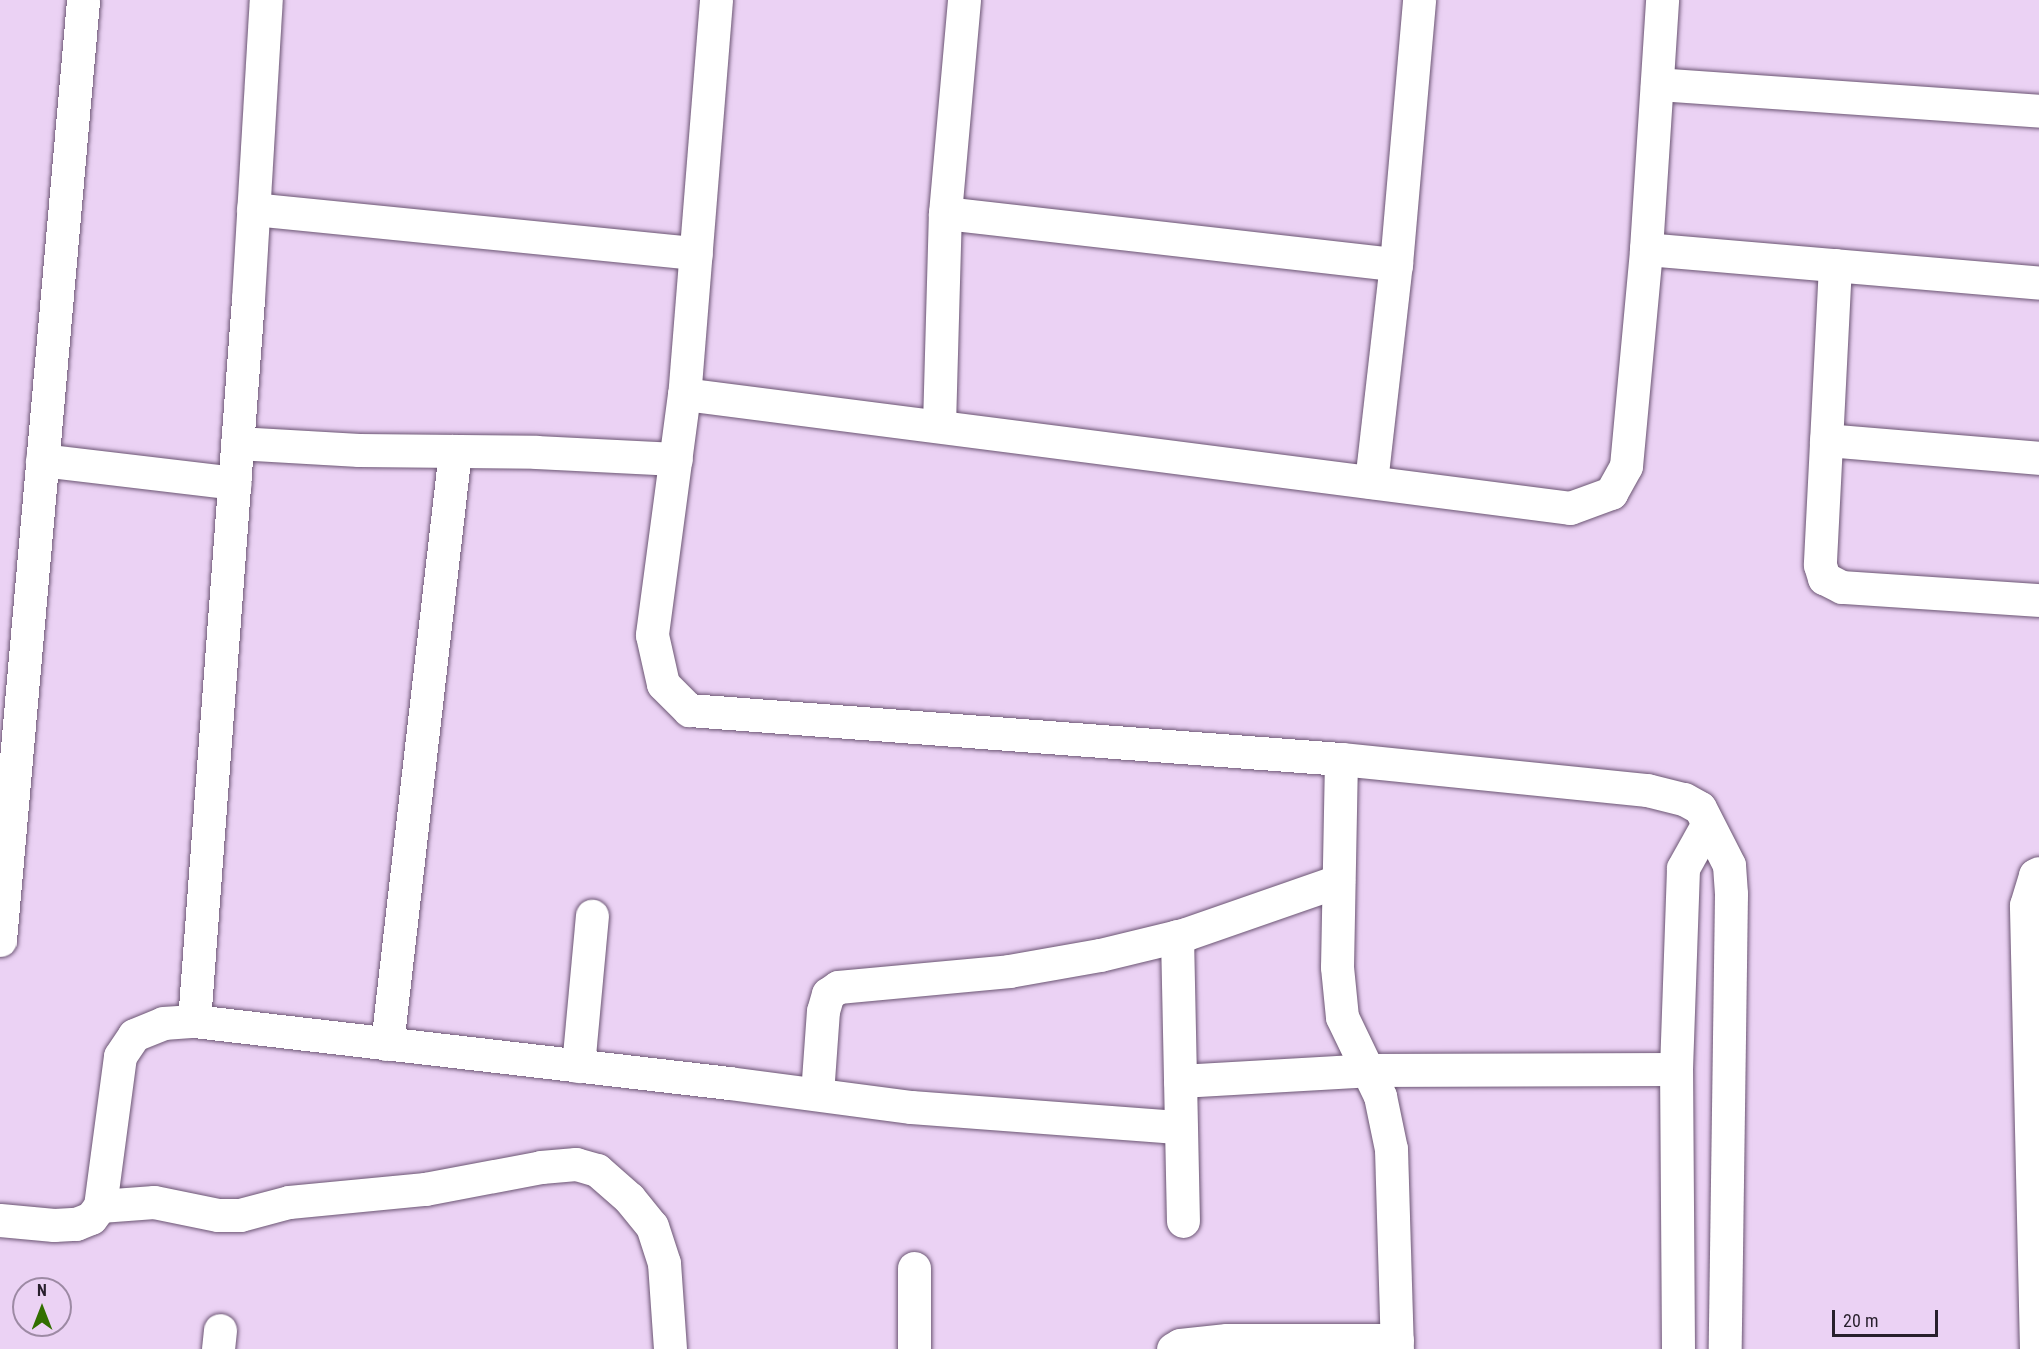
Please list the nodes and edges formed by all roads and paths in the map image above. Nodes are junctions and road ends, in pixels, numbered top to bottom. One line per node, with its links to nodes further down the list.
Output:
1 (83, 0): 23 (street)
2 (266, 0): 9 (street)
3 (716, 0): 12 (street)
4 (964, 0): 10 (street)
5 (1419, 0): 13 (street)
6 (1662, 0): 7 (street)
7 (1657, 84): 8 (street); 11 (street)
8 (2039, 111)
9 (253, 209): 12 (street); 19 (street)
10 (945, 213): 13 (street); 17 (street)
11 (1646, 249): 14 (street); 24 (street)
12 (696, 253): 16 (street)
13 (1396, 264): 24 (street)
14 (1835, 265): 15 (street); 18 (street)
15 (2039, 283)
16 (684, 394): 17 (street); 22 (street)
17 (939, 425): 24 (street)
18 (1826, 440): 21 (street); 26 (street)
19 (237, 443): 20 (street); 25 (street)
20 (454, 451): 22 (street); 36 (street)
21 (2039, 458)
22 (676, 459): 28 (street)
23 (42, 460): 25 (street); 27 (street)
24 (1371, 482)
25 (235, 483): 35 (street)
26 (2039, 600)
27 (9, 730): 34 (street)
28 (1341, 759): 29 (street); 31 (street)
29 (1707, 825): 38 (street); 53 (street)
30 (2039, 873): 42 (street)
31 (1338, 881): 33 (street); 39 (street)
32 (592, 916): 37 (street)
33 (1177, 936): 40 (street); 41 (street)
34 (0, 940)
35 (194, 1021): 36 (street); 44 (street)
36 (387, 1044): 37 (street)
37 (578, 1066): 41 (street)
38 (1676, 1069): 39 (street); 52 (street)
39 (1368, 1070): 40 (street); 48 (street)
40 (1180, 1081): 43 (street)
41 (817, 1095): 43 (street)
42 (2034, 1112): 54 (street)
43 (1180, 1127): 46 (street)
44 (100, 1206): 45 (street); 49 (street)
45 (0, 1220)
46 (1184, 1221)
47 (914, 1268): 50 (street)
48 (1397, 1344): 51 (street)
49 (670, 1349)
50 (914, 1349)
51 (1173, 1349)
52 (1678, 1349)
53 (1725, 1349)
54 (2036, 1349)

